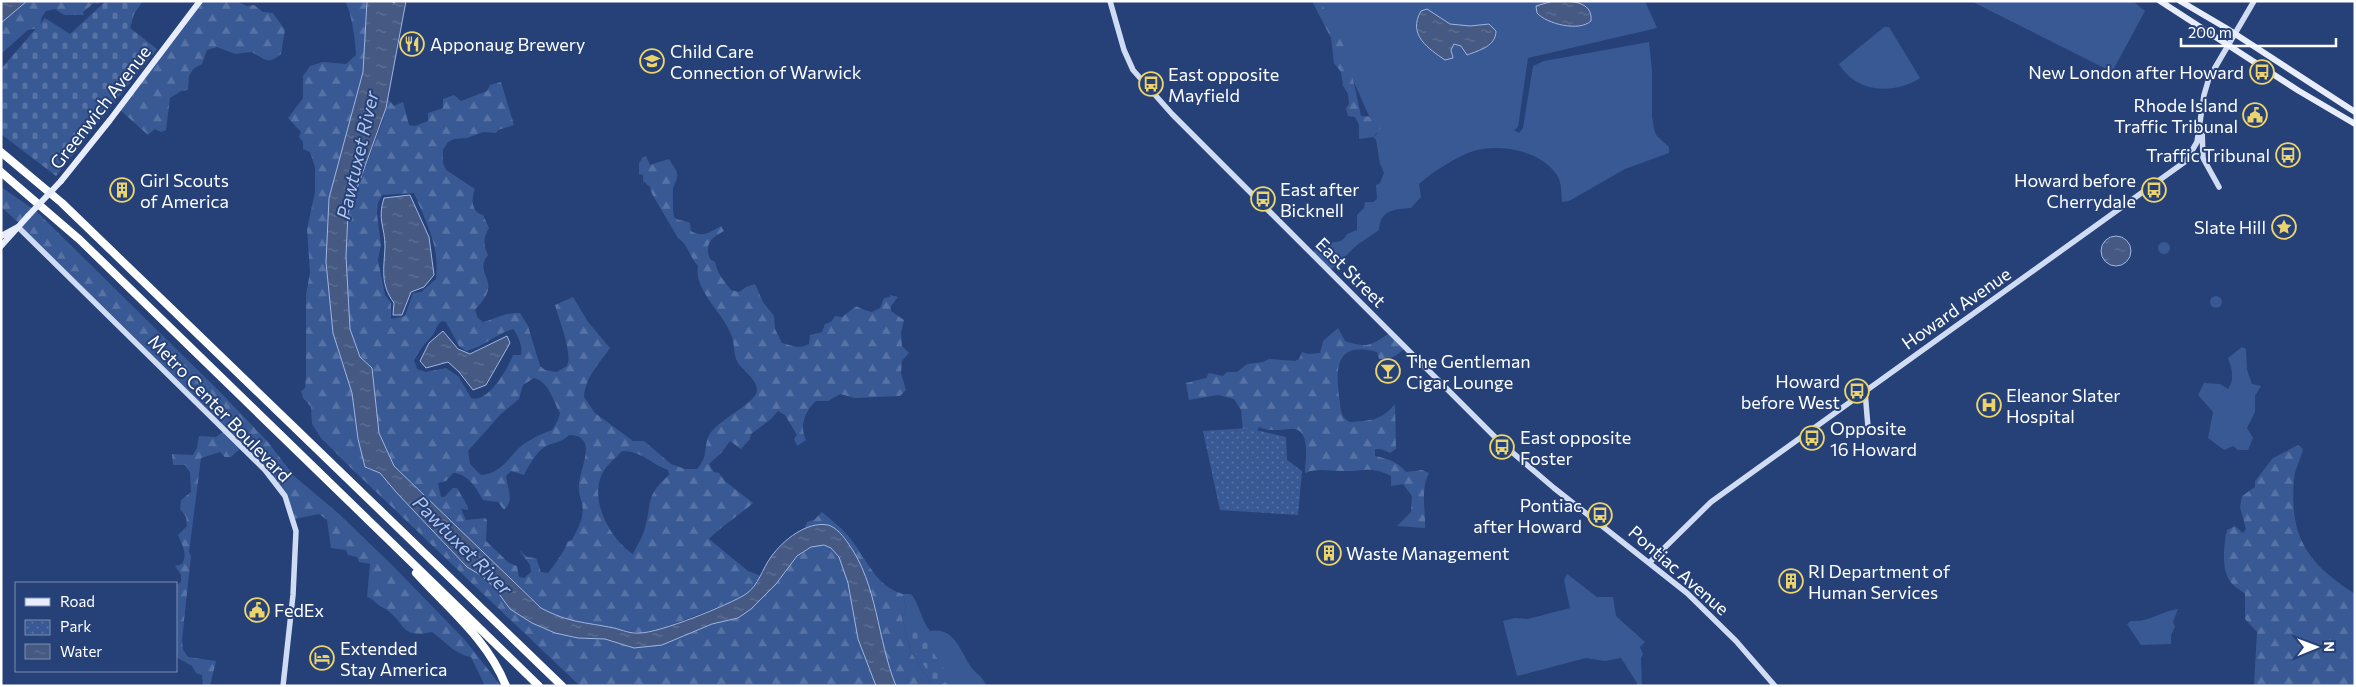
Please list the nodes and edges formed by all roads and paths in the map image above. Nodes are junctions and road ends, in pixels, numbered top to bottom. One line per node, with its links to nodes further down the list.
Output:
1 (200, 1): 14 (main road, Greenwich Avenue, bridge)
2 (1110, 1): 19 (street, East Street)
3 (2160, 1): 7 (main road)
4 (2180, 1): 6 (main road)
5 (2254, 1): 6 (street, Howard Avenue)
6 (2234, 33): 7 (street, Howard Avenue); 8 (main road)
7 (2228, 46): 9 (street, Howard Avenue); 10 (main road)
8 (2355, 112)
9 (2201, 121): 13 (street); 17 (street, Howard Avenue)
10 (2355, 124)
11 (1, 152): 25 (highway)
12 (1, 172): 20 (highway)
13 (2219, 187)
14 (18, 227): 15 (main road, Greenwich Avenue); 16 (main road, Greenwich Avenue); 22 (street, Metro Center Boulevard)
15 (1, 236)
16 (1, 246)
17 (1865, 392): 18 (street); 21 (street, Howard Avenue)
18 (1868, 427)
19 (1554, 488): 21 (street, Pontiac Avenue)
20 (379, 530): 23 (highway); 24 (highway)
21 (1650, 562): 26 (street, Pontiac Avenue)
22 (283, 686)
23 (506, 686)
24 (540, 686)
25 (562, 686)
26 (1775, 686)

